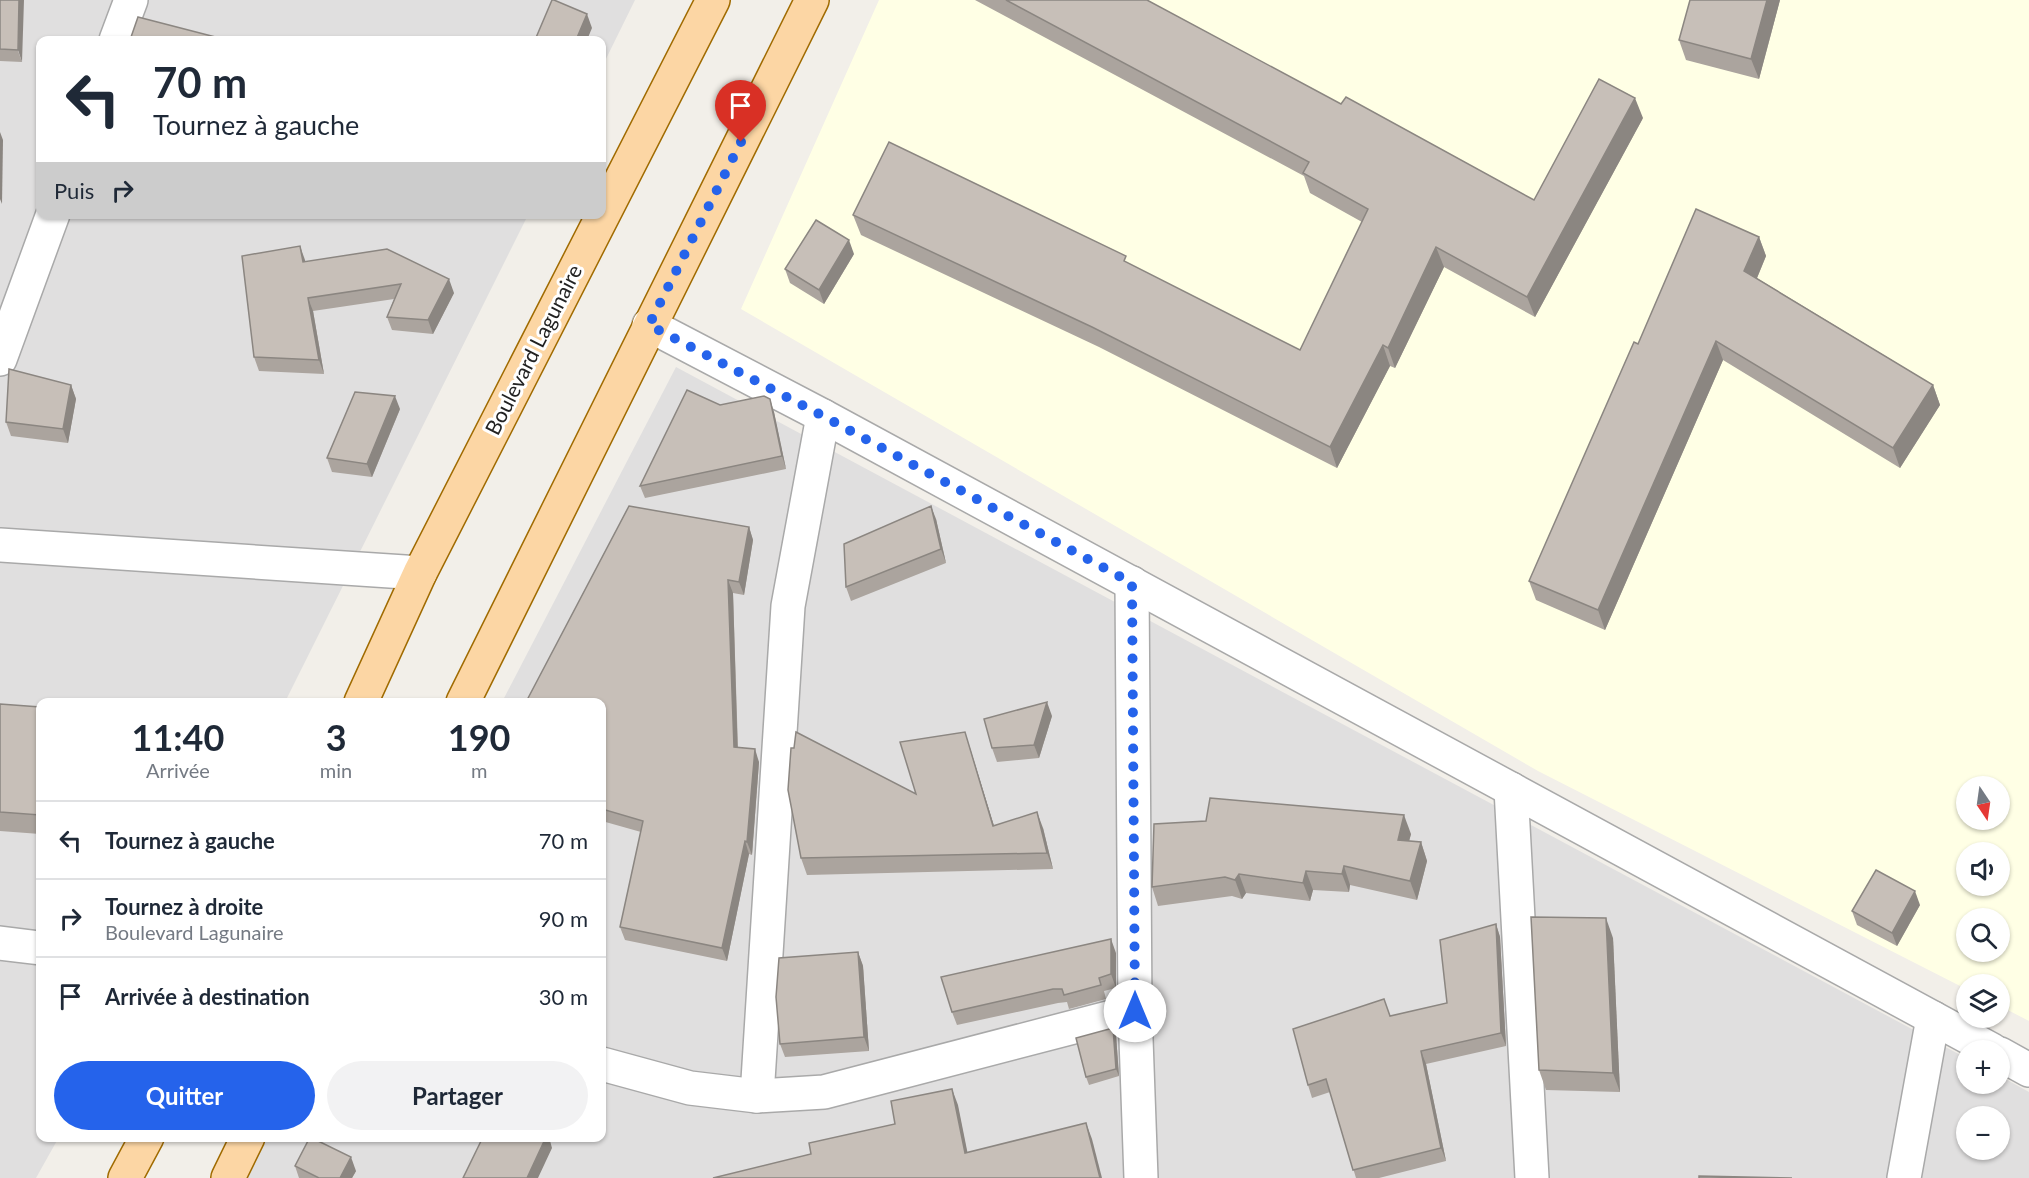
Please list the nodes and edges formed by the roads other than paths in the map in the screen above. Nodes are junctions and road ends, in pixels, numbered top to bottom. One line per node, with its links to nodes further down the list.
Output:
1 (131, 0): 4 (street)
2 (713, 0): 5 (main road, Boulevard Lagunaire)
3 (812, 0): 8 (main road)
4 (118, 36)
5 (606, 209)
6 (51, 219): 9 (street)
7 (601, 219): 12 (main road, Boulevard Lagunaire)
8 (649, 325): 10 (street); 15 (main road)
9 (0, 359)
10 (823, 416): 13 (street); 25 (street)
11 (0, 545): 12 (street)
12 (420, 573): 14 (main road, Boulevard Lagunaire)
13 (1132, 583): 16 (street); 19 (street)
14 (363, 698)
15 (465, 698)
16 (1511, 789): 20 (street); 31 (street)
17 (0, 943): 18 (street)
18 (36, 948)
19 (1135, 1011): 25 (street); 30 (street)
20 (1934, 1018): 21 (street); 32 (street)
21 (1974, 1040)
22 (2010, 1060): 24 (street)
23 (606, 1065): 25 (street)
24 (2029, 1070)
25 (757, 1096)
26 (144, 1142): 28 (main road)
27 (246, 1142): 29 (main road)
28 (125, 1178)
29 (228, 1178)
30 (1141, 1178)
31 (1532, 1178)
32 (1904, 1178)

